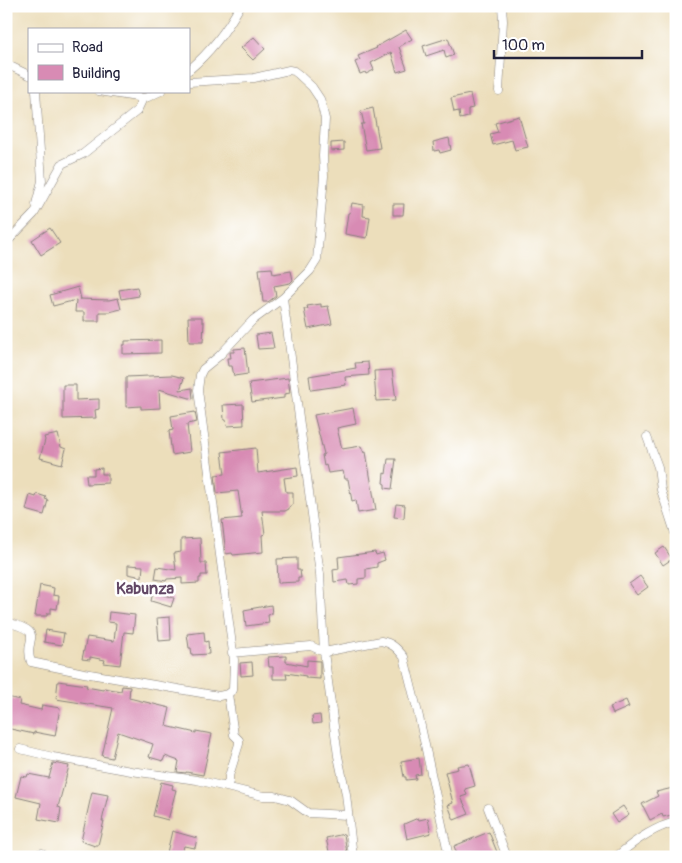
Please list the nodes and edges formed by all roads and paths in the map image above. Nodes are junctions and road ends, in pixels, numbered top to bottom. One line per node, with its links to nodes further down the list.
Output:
1 (240, 6): 4 (street)
2 (502, 6): 7 (street)
3 (6, 64): 5 (street)
4 (190, 69)
5 (28, 75)
6 (190, 82): 14 (street)
7 (499, 91)
8 (36, 92): 12 (street)
9 (105, 92): 11 (street)
10 (160, 92): 11 (street)
11 (143, 98): 12 (street)
12 (34, 214): 13 (street)
13 (6, 243)
14 (283, 298): 18 (street); 19 (street)
15 (647, 437): 16 (street)
16 (676, 536)
17 (6, 622): 20 (street)
18 (232, 652): 19 (street); 20 (street)
19 (324, 652): 24 (street); 29 (street)
20 (228, 694): 22 (street)
21 (20, 749): 22 (street)
22 (224, 786): 24 (street)
23 (488, 808): 30 (street)
24 (347, 815): 28 (street)
25 (676, 822): 31 (street)
26 (42, 853): 27 (street)
27 (29, 857)
28 (353, 857)
29 (449, 857)
30 (507, 857)
31 (616, 857)

